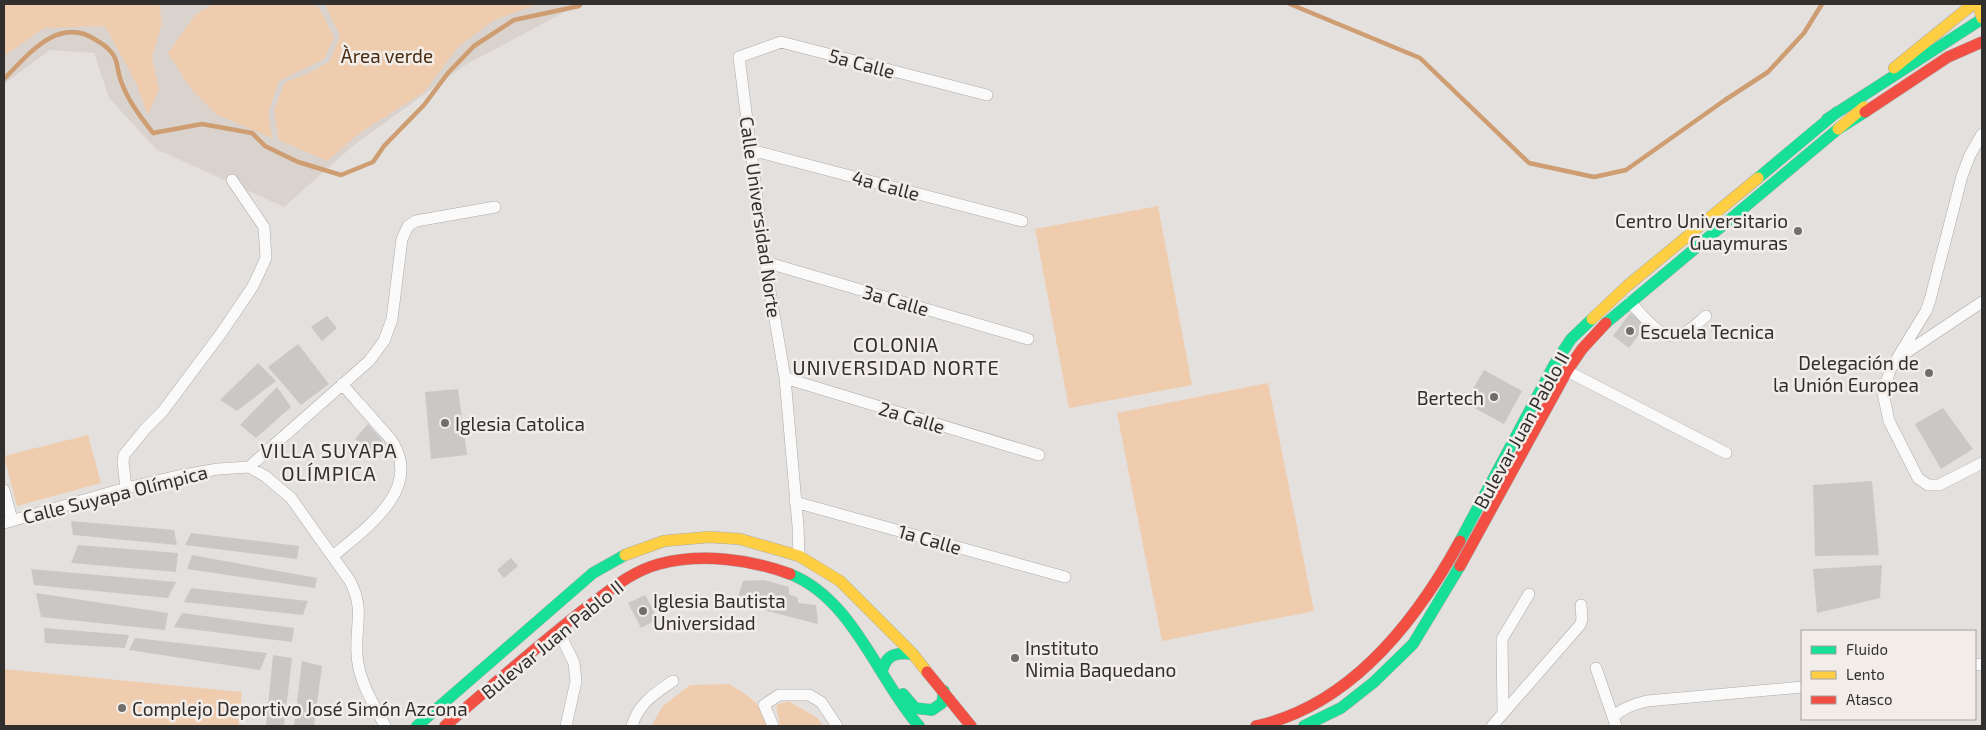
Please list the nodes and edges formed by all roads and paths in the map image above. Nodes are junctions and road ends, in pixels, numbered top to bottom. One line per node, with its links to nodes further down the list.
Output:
1 (1979, 10): 6 (main road, Bulevar Juan Pablo II); 6 (main road, Bulevar Juan Pablo II)
2 (1982, 27): 7 (main road, Bulevar Juan Pablo II)
3 (1982, 42): 7 (main road, Bulevar Juan Pablo II)
4 (739, 57): 5 (street, 5a Calle); 9 (street, Calle Universidad Norte)
5 (987, 95)
6 (1827, 119): 56 (main road, Bulevar Juan Pablo II)
7 (1838, 129): 14 (main road, Bulevar Juan Pablo II)
8 (1982, 134): 18 (street)
9 (751, 150): 12 (street, 4a Calle); 13 (street, Calle Universidad Norte)
10 (232, 180): 26 (street)
11 (495, 207): 21 (street)
12 (1022, 221)
13 (765, 262): 17 (street, 3a Calle); 20 (street, Calle Universidad Norte)
14 (1630, 302): 16 (street); 19 (main road, Bulevar Juan Pablo II)
15 (1982, 302): 18 (street)
16 (1706, 316)
17 (1028, 338)
18 (1899, 357): 24 (street)
19 (1567, 371): 22 (street); 57 (main road, Bulevar Juan Pablo II)
20 (785, 378): 23 (street, 2a Calle); 28 (street, Calle Universidad Norte)
21 (342, 384): 25 (street); 30 (street)
22 (1726, 453)
23 (1039, 455)
24 (1982, 464)
25 (249, 467): 26 (street, Calle Suyapa Olímpica); 30 (street)
26 (126, 488): 29 (street, Calle Suyapa Olímpica)
27 (4, 490): 29 (street)
28 (795, 502): 31 (street, Calle Universidad Norte); 32 (street, 1a Calle)
29 (8, 521)
30 (333, 556): 46 (street)
31 (799, 556): 36 (main road, Bulevar Juan Pablo II); 47 (main road, Bulevar Juan Pablo II)
32 (1065, 577)
33 (1528, 594): 44 (street)
34 (1581, 605): 44 (street)
35 (558, 630): 38 (main road, Bulevar Juan Pablo II); 48 (main road, Bulevar Juan Pablo II); 49 (street)
36 (913, 654): 38 (main road); 42 (main road, Bulevar Juan Pablo II)
37 (1596, 668): 45 (street)
38 (882, 672): 40 (main road, Bulevar Juan Pablo II)
39 (673, 681): 50 (street)
40 (891, 687): 42 (main road); 43 (main road, Bulevar Juan Pablo II)
41 (1801, 687): 45 (street)
42 (944, 691): 55 (main road, Bulevar Juan Pablo II)
43 (906, 712): 53 (street); 54 (main road, Bulevar Juan Pablo II)
44 (1502, 712): 58 (street)
45 (1615, 722)
46 (385, 726)
47 (417, 726)
48 (445, 726)
49 (566, 726)
50 (632, 726)
51 (773, 726): 52 (street)
52 (837, 726)
53 (912, 726)
54 (918, 726)
55 (971, 726)
56 (1256, 726)
57 (1304, 726)
58 (1492, 726)

